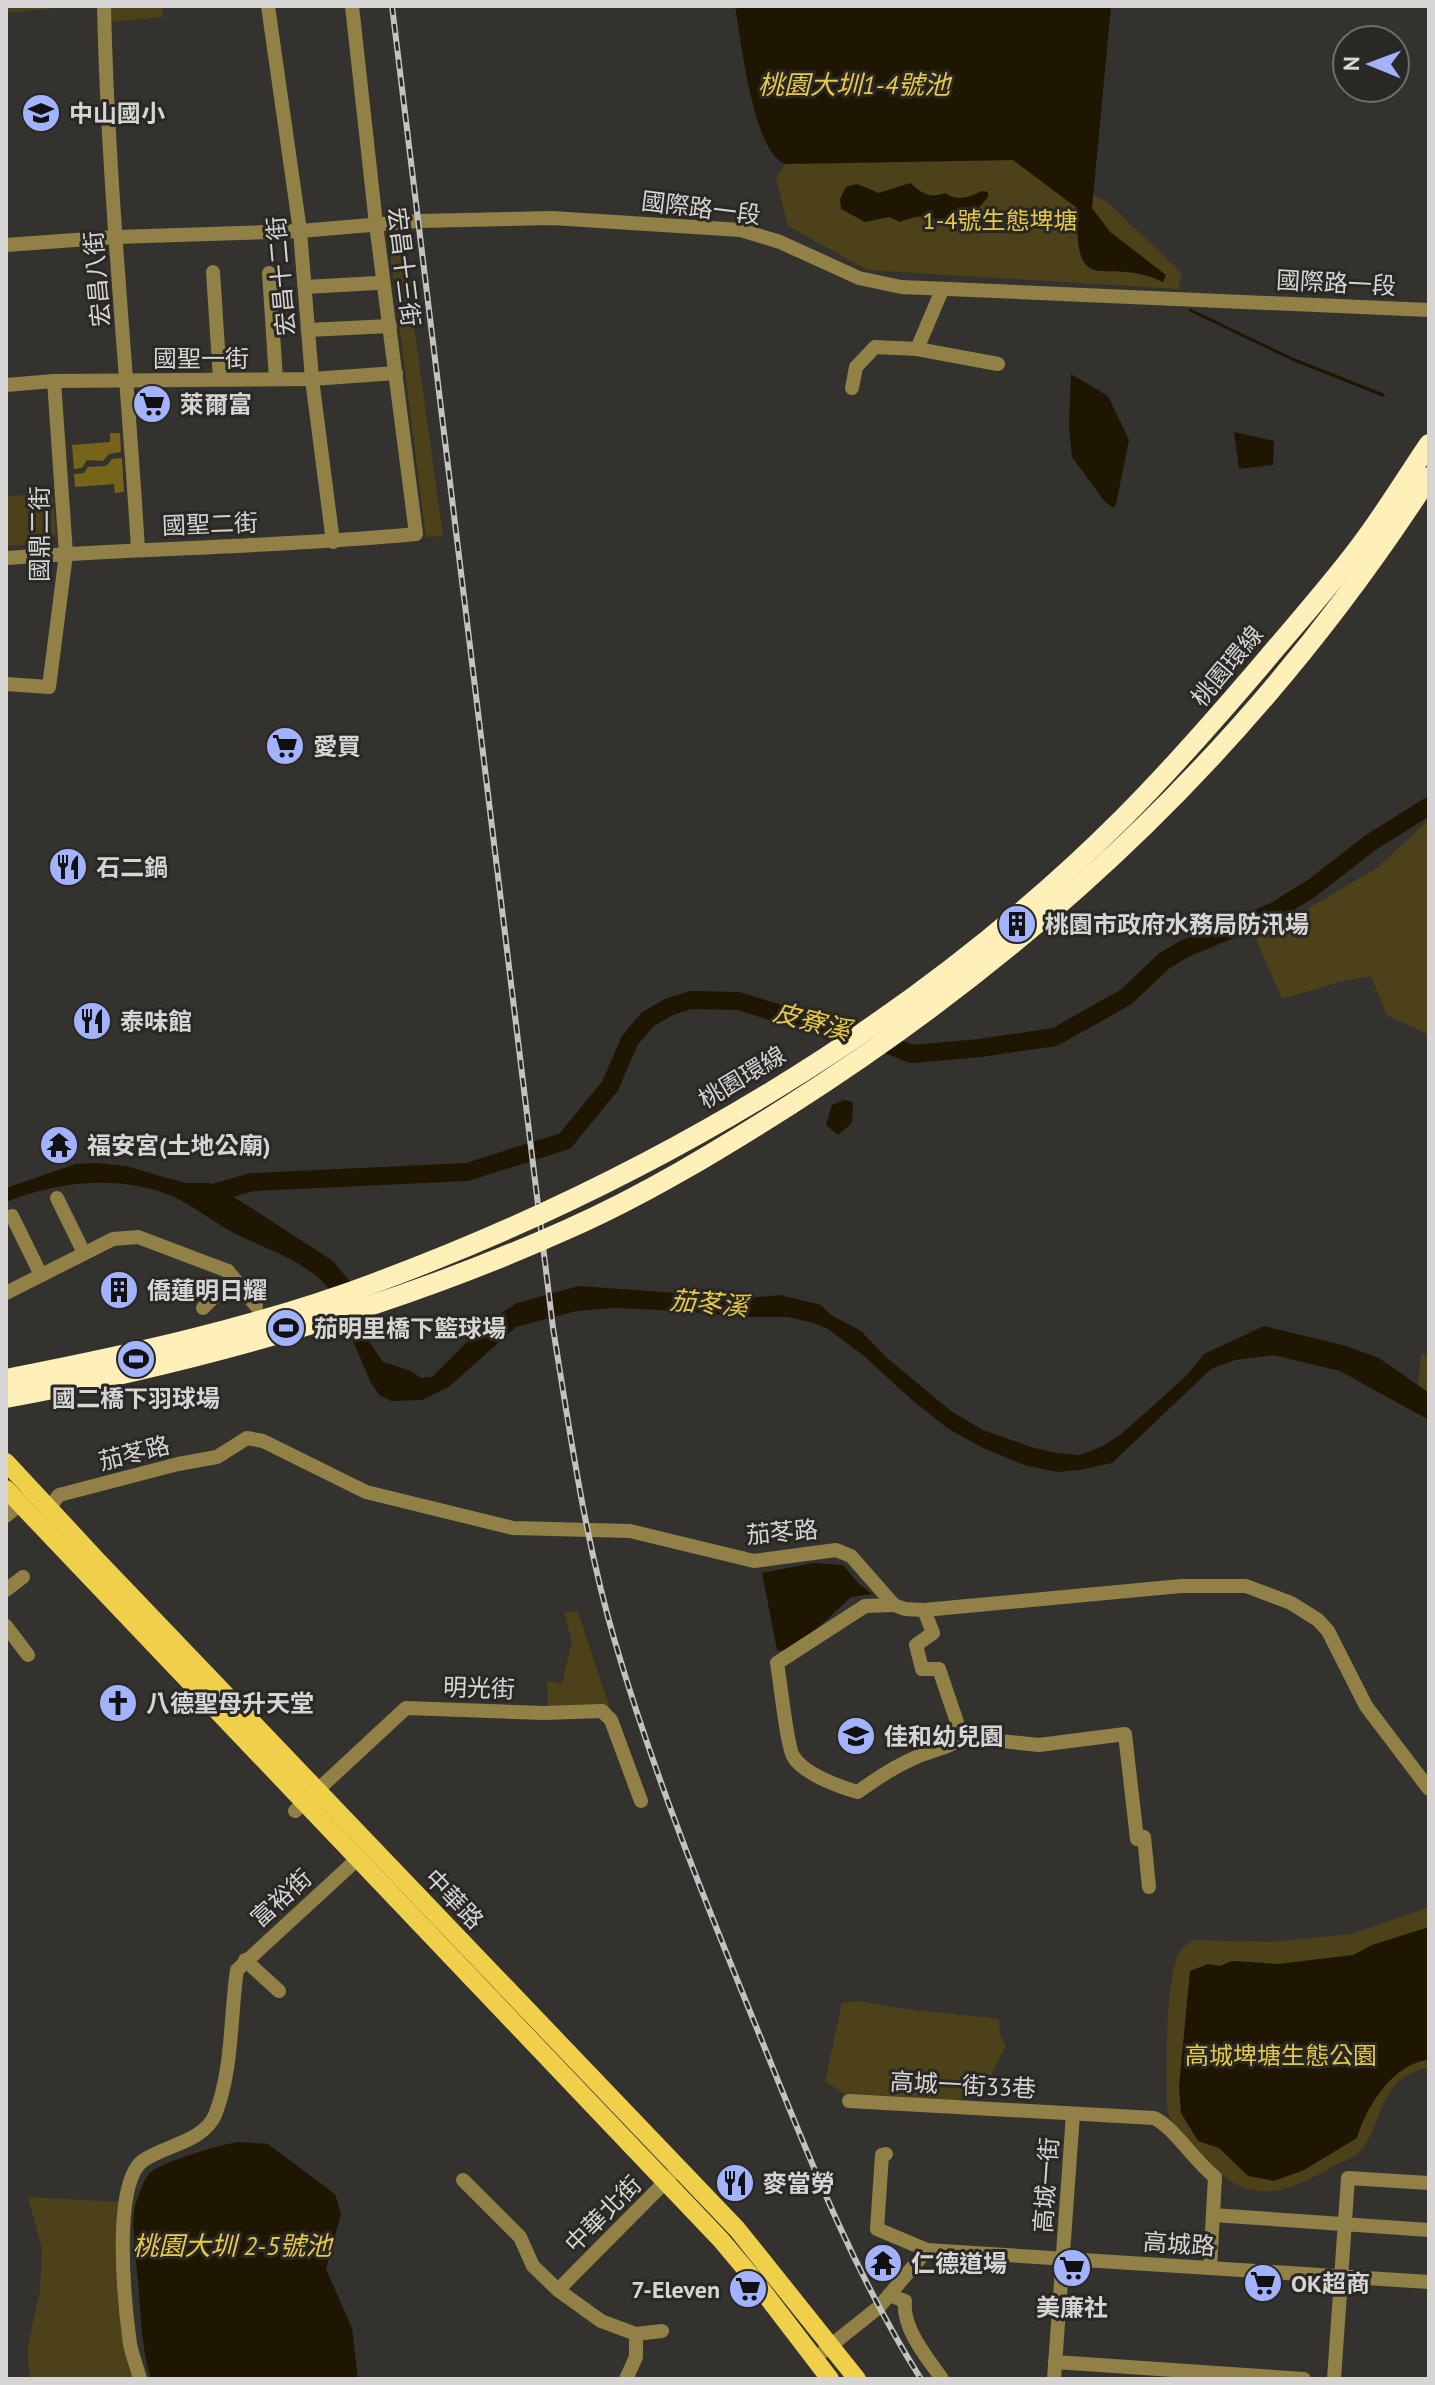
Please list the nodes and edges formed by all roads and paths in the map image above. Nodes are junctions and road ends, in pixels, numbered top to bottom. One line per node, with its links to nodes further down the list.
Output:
1 (104, 6): 6 (street, 宏昌八街)
2 (268, 6): 5 (street, 宏昌十二街)
3 (352, 6): 4 (street, 宏昌十三街)
4 (376, 224): 5 (street, 國際路一段); 12 (street, 國際路一段); 14 (street, 宏昌十三街)
5 (300, 231): 6 (street, 國際路一段); 11 (street, 宏昌十二街)
6 (116, 237): 7 (street, 國際路一段); 22 (street, 宏昌八街)
7 (6, 245)
8 (213, 272): 19 (street)
9 (269, 273): 20 (street)
10 (377, 283): 11 (street)
11 (305, 287): 15 (street, 宏昌十二街)
12 (942, 290): 13 (street, 國際路一段); 16 (street)
13 (1429, 310)
14 (390, 326): 15 (street); 18 (street, 宏昌十三街)
15 (308, 330): 21 (street, 宏昌十二街)
16 (917, 349): 17 (street); 25 (street)
17 (998, 364)
18 (396, 373): 21 (street, 國聖一街); 28 (street, 宏昌十三街)
19 (220, 379): 20 (street, 國聖一街); 22 (street, 國聖一街)
20 (276, 379): 21 (street, 國聖一街)
21 (312, 379): 29 (street, 宏昌十二街)
22 (128, 380): 23 (street, 國聖一街); 30 (street, 宏昌八街)
23 (54, 381): 24 (street, 國聖一街); 31 (street, 國鼎二街)
24 (6, 385)
25 (852, 388)
26 (1429, 444): 42 (highway, 桃園環線, bridge)
27 (1429, 477): 43 (highway, 桃園環線, bridge)
28 (416, 534): 29 (street, 國聖二街)
29 (333, 542): 30 (street, 國聖二街)
30 (138, 549): 31 (street, 國聖二街)
31 (66, 554): 32 (street, 國聖二街); 33 (street, 國鼎二街)
32 (6, 558)
33 (6, 684)
34 (57, 1198): 36 (street)
35 (12, 1216): 38 (street)
36 (84, 1253): 37 (street); 38 (street)
37 (228, 1271): 40 (street); 41 (street)
38 (41, 1275): 39 (street)
39 (6, 1293)
40 (256, 1306)
41 (203, 1308)
42 (6, 1379)
43 (6, 1398)
44 (6, 1462): 46 (main road, 中華路)
45 (6, 1489): 46 (main road, 中華路)
46 (20, 1504): 47 (main road, 中華路)
47 (44, 1516): 50 (street, 茄苳路); 57 (main road, 中華路)
48 (23, 1577): 49 (street)
49 (6, 1590)
50 (894, 1605): 51 (street); 54 (street)
51 (924, 1610): 54 (street); 55 (street)
52 (6, 1626): 53 (street)
53 (28, 1655)
54 (962, 1737): 60 (street)
55 (1429, 1789)
56 (641, 1801): 57 (street, 明光街)
57 (306, 1802): 58 (main road, 中華路); 59 (main road, 中華路)
58 (371, 1846): 59 (street, 富裕街); 66 (main road, 中華路)
59 (356, 1859): 61 (street, 富裕街); 68 (main road, 中華路)
60 (1149, 1887)
61 (245, 1960): 62 (street); 85 (street, 富裕街)
62 (279, 1991)
63 (849, 2101): 64 (street, 高城一街33巷)
64 (1073, 2114): 70 (street, 高城一街33巷); 74 (street, 高城一街)
65 (886, 2154): 73 (street, 高城路)
66 (679, 2169): 68 (street, 中華北街); 82 (main road, 中華路)
67 (463, 2180): 78 (street)
68 (665, 2183): 78 (street, 中華北街); 83 (main road, 中華路)
69 (1424, 2183): 71 (street)
70 (1213, 2215): 71 (street); 75 (street)
71 (1345, 2225): 72 (street); 76 (street)
72 (1429, 2230)
73 (927, 2250): 74 (street, 高城路); 79 (street)
74 (1063, 2258): 75 (street, 高城路); 84 (street, 高城一街)
75 (1210, 2268): 76 (street, 高城路)
76 (1341, 2276): 77 (street, 高城路); 92 (street)
77 (1429, 2282)
78 (558, 2290): 81 (street)
79 (889, 2295): 82 (street); 89 (street)
80 (662, 2331): 81 (street)
81 (636, 2334): 86 (street)
82 (831, 2345): 83 (street); 88 (main road, 中華路)
83 (814, 2358): 87 (main road, 中華路)
84 (1055, 2362): 90 (street, 高城一街); 91 (street)
85 (140, 2379)
86 (626, 2379)
87 (830, 2379)
88 (857, 2379)
89 (942, 2379)
90 (1054, 2379)
91 (1304, 2379)
92 (1334, 2379)

